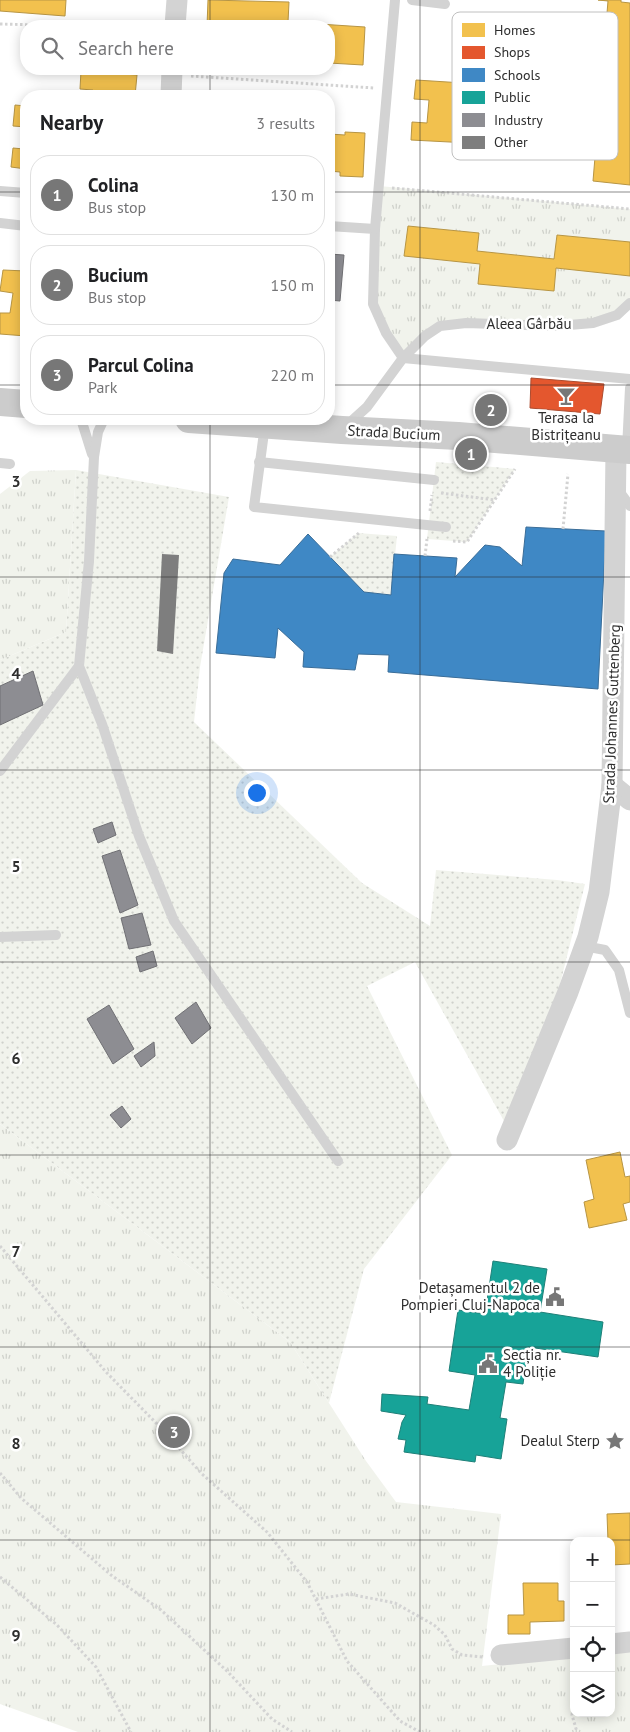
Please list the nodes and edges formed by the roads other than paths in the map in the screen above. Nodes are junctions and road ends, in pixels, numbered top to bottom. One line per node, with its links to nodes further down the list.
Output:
1 (177, 0): 5 (street)
2 (395, 0): 13 (lane)
3 (412, 0): 4 (lane)
4 (445, 4)
5 (175, 20)
6 (172, 75): 7 (street)
7 (171, 90)
8 (0, 191): 9 (lane)
9 (20, 193)
10 (0, 222): 11 (lane)
11 (20, 225)
12 (335, 226): 13 (lane)
13 (375, 229): 15 (lane)
14 (630, 303): 15 (lane, Aleea Gârbău)
15 (403, 358): 16 (lane); 24 (lane)
16 (630, 380)
17 (630, 388): 25 (lane)
18 (0, 402): 19 (main road)
19 (20, 404)
20 (83, 425): 26 (lane)
21 (101, 425): 26 (lane)
22 (265, 425): 27 (lane)
23 (278, 425): 24 (main road, Strada Bucium)
24 (342, 430): 25 (main road, Strada Bucium)
25 (624, 450): 29 (street, Strada Johannes Guttenberg)
26 (94, 457): 32 (lane)
27 (259, 462): 28 (lane); 31 (lane)
28 (434, 480)
29 (616, 486): 30 (lane); 34 (street, Strada Johannes Guttenberg)
30 (630, 506)
31 (446, 527)
32 (78, 666): 33 (lane); 41 (lane)
33 (0, 771)
34 (612, 785): 35 (street); 38 (street, Strada Johannes Guttenberg)
35 (630, 800)
36 (56, 935): 37 (lane)
37 (0, 937)
38 (584, 946): 39 (lane); 40 (street, Strada Johannes Guttenberg)
39 (630, 1013)
40 (507, 1140)
41 (338, 1161)
42 (630, 1642): 43 (street)
43 (615, 1644)
44 (570, 1648): 45 (street)
45 (501, 1655)

